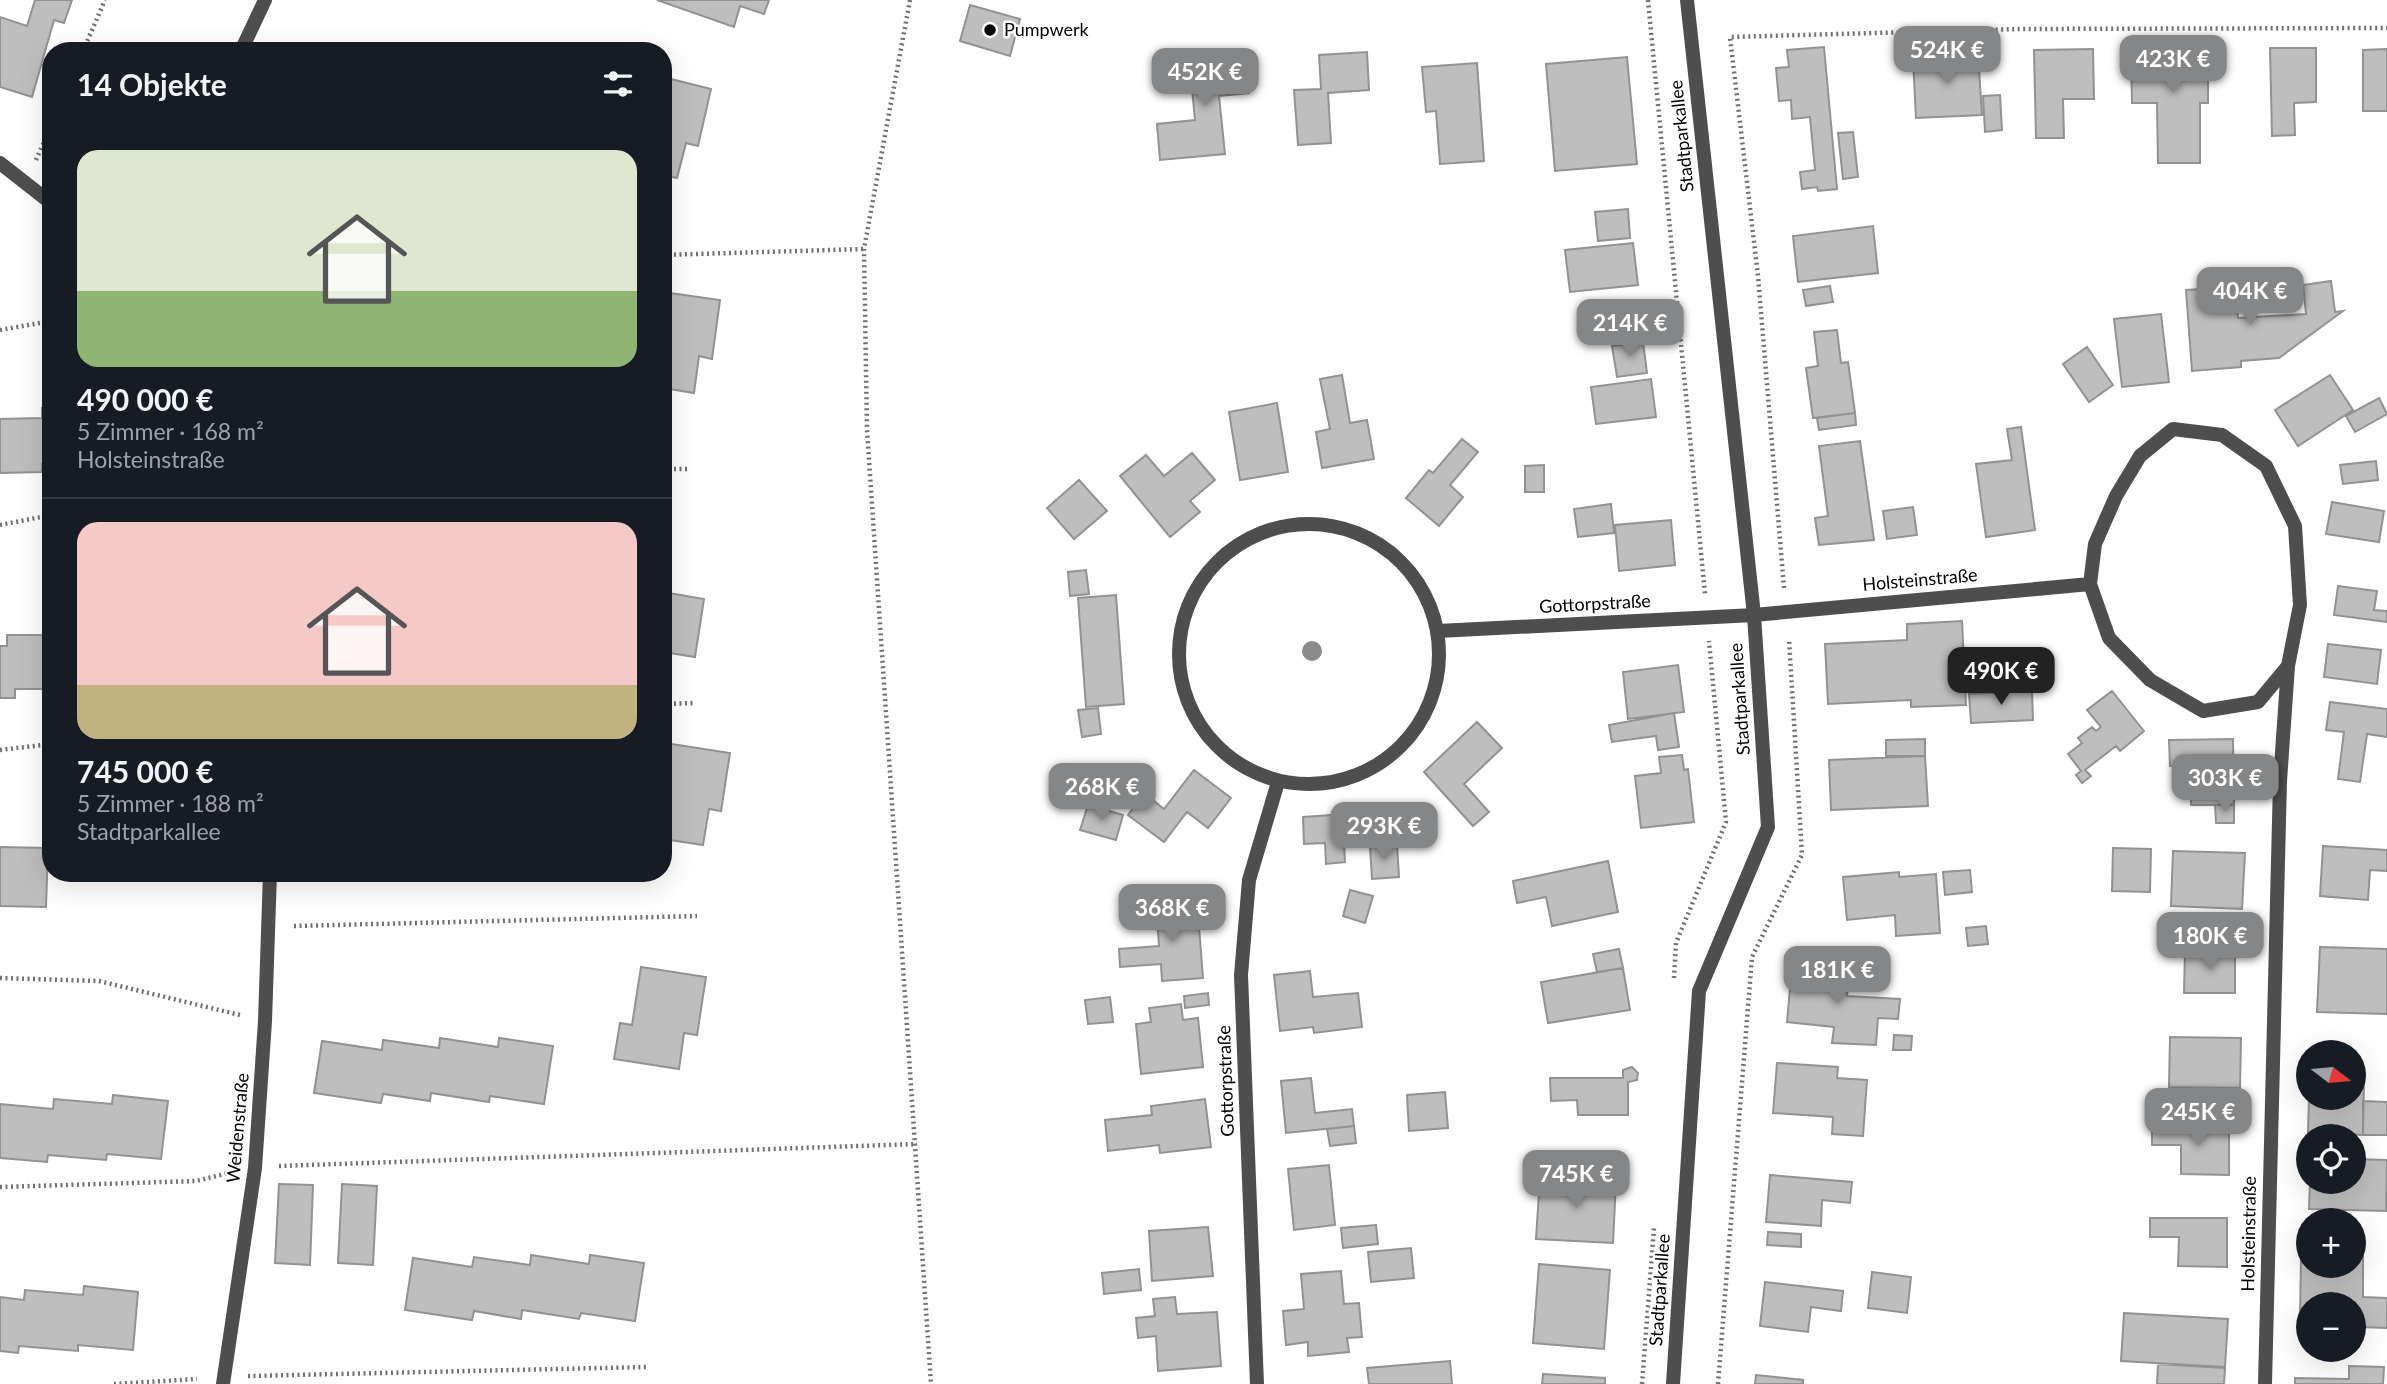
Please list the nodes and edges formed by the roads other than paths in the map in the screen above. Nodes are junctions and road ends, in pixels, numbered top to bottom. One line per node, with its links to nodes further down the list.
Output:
1 (265, 0): 3 (street)
2 (1687, 0): 7 (street, Stadtparkallee)
3 (245, 42)
4 (0, 163): 5 (street)
5 (42, 196)
6 (2090, 584): 7 (street, Holsteinstraße); 9 (street, Holsteinstraße); 9 (street, Holsteinstraße)
7 (1754, 615): 8 (street, Gottorpstraße); 14 (street, Stadtparkallee)
8 (1438, 631): 10 (street); 10 (street)
9 (2288, 666): 15 (street, Holsteinstraße)
10 (1278, 782): 13 (street, Gottorpstraße)
11 (270, 882): 12 (street, Weidenstraße)
12 (223, 1380)
13 (1256, 1384)
14 (1673, 1384)
15 (2265, 1384)

